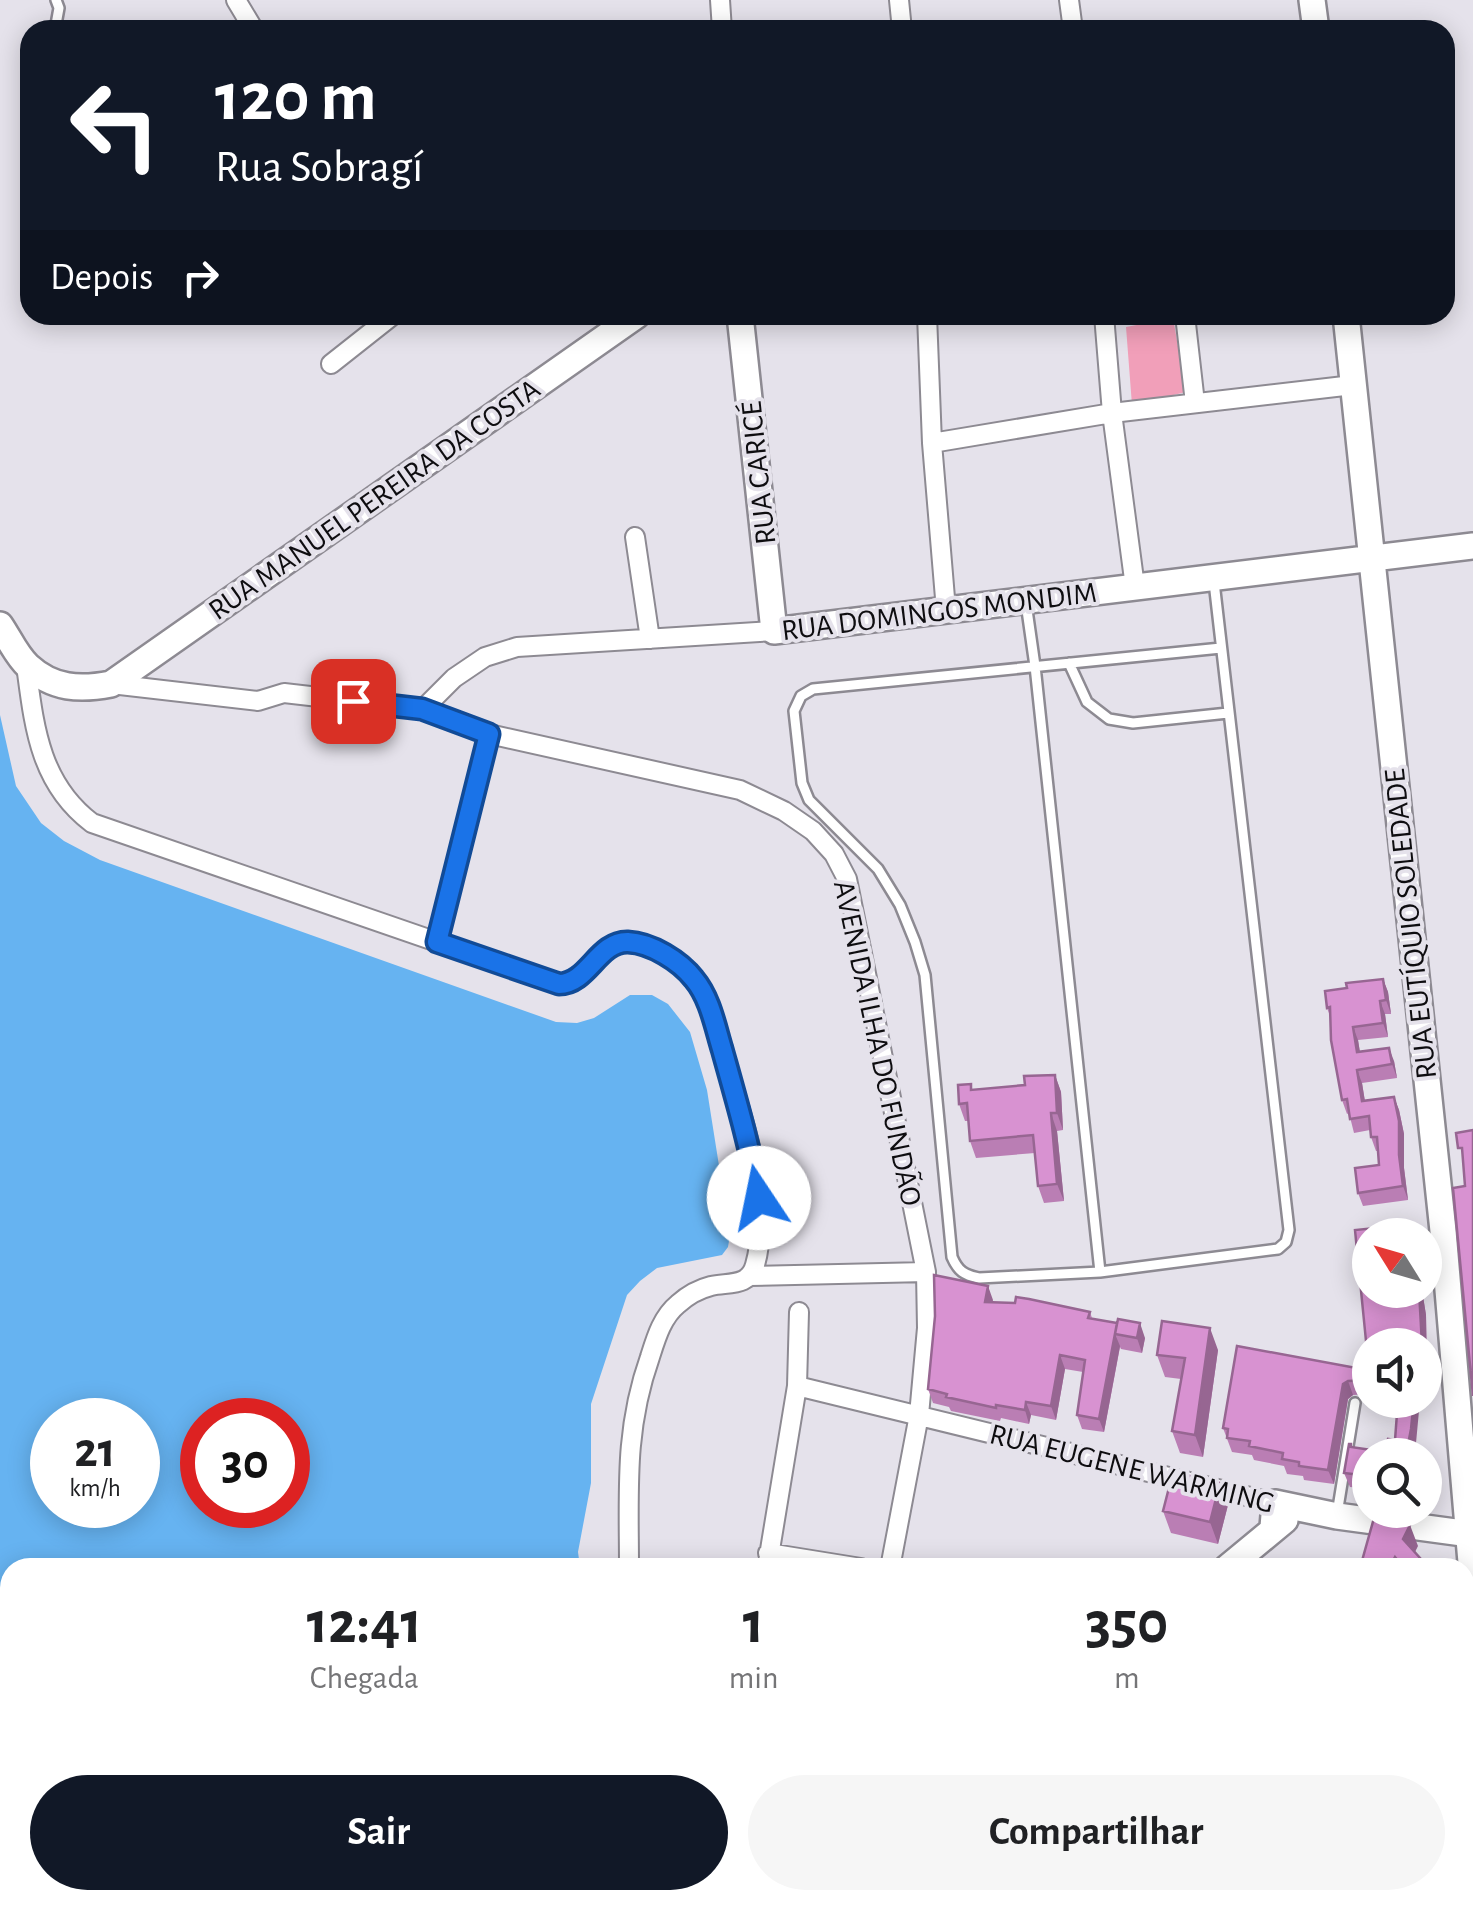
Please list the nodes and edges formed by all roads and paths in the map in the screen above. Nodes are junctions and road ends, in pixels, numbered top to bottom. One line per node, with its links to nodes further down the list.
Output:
1 (380, 325): 8 (street)
2 (622, 325): 27 (street, RUA MANUEL PEREIRA DA COSTA)
3 (741, 325): 21 (street, RUA CARICÉ)
4 (927, 325): 12 (street)
5 (1105, 325): 11 (street)
6 (1186, 325): 10 (street)
7 (1347, 325): 9 (street, RUA EUTÍQUIO SOLEDADE)
8 (331, 364)
9 (1353, 384): 10 (street); 15 (street, RUA EUTÍQUIO SOLEDADE)
10 (1195, 402): 11 (street)
11 (1112, 412): 12 (street); 17 (street)
12 (932, 443): 19 (street)
13 (635, 538): 22 (street)
14 (1473, 546): 15 (street, RUA DOMINGOS MONDIM)
15 (1370, 559): 16 (street, RUA DOMINGOS MONDIM); 41 (street, RUA EUTÍQUIO SOLEDADE)
16 (1214, 578): 17 (street, RUA DOMINGOS MONDIM); 23 (lane)
17 (1135, 588): 18 (street, RUA DOMINGOS MONDIM)
18 (1026, 601): 19 (street, RUA DOMINGOS MONDIM); 26 (lane)
19 (946, 610): 21 (street, RUA DOMINGOS MONDIM)
20 (0, 626): 25 (street)
21 (774, 631): 22 (street, RUA DOMINGOS MONDIM)
22 (650, 639): 28 (street, RUA DOMINGOS MONDIM)
23 (1221, 648): 24 (lane); 29 (lane)
24 (1069, 662): 26 (lane); 29 (lane)
25 (26, 665): 27 (street); 31 (street)
26 (1035, 666): 33 (lane); 33 (lane)
27 (111, 684): 28 (street, AVENIDA ILHA DO FUNDÃO)
28 (422, 709): 30 (street, AVENIDA ILHA DO FUNDÃO)
29 (1228, 713): 33 (lane)
30 (489, 734): 31 (street); 32 (street, AVENIDA ILHA DO FUNDÃO)
31 (437, 942): 34 (street)
32 (926, 1272): 34 (street); 37 (street, AVENIDA ILHA DO FUNDÃO)
33 (1100, 1272)
34 (750, 1276): 42 (street)
35 (798, 1312): 36 (street)
36 (797, 1386): 37 (street, RUA EUGENE WARMING); 43 (street)
37 (918, 1416): 39 (street, RUA EUGENE WARMING); 44 (street, AVENIDA ILHA DO FUNDÃO)
38 (1352, 1418): 40 (lane)
39 (1274, 1515): 40 (street, RUA EUGENE WARMING); 45 (street)
40 (1336, 1516): 41 (street, RUA EUGENE WARMING)
41 (1471, 1536)
42 (629, 1558)
43 (768, 1558)
44 (892, 1558)
45 (1236, 1558)

